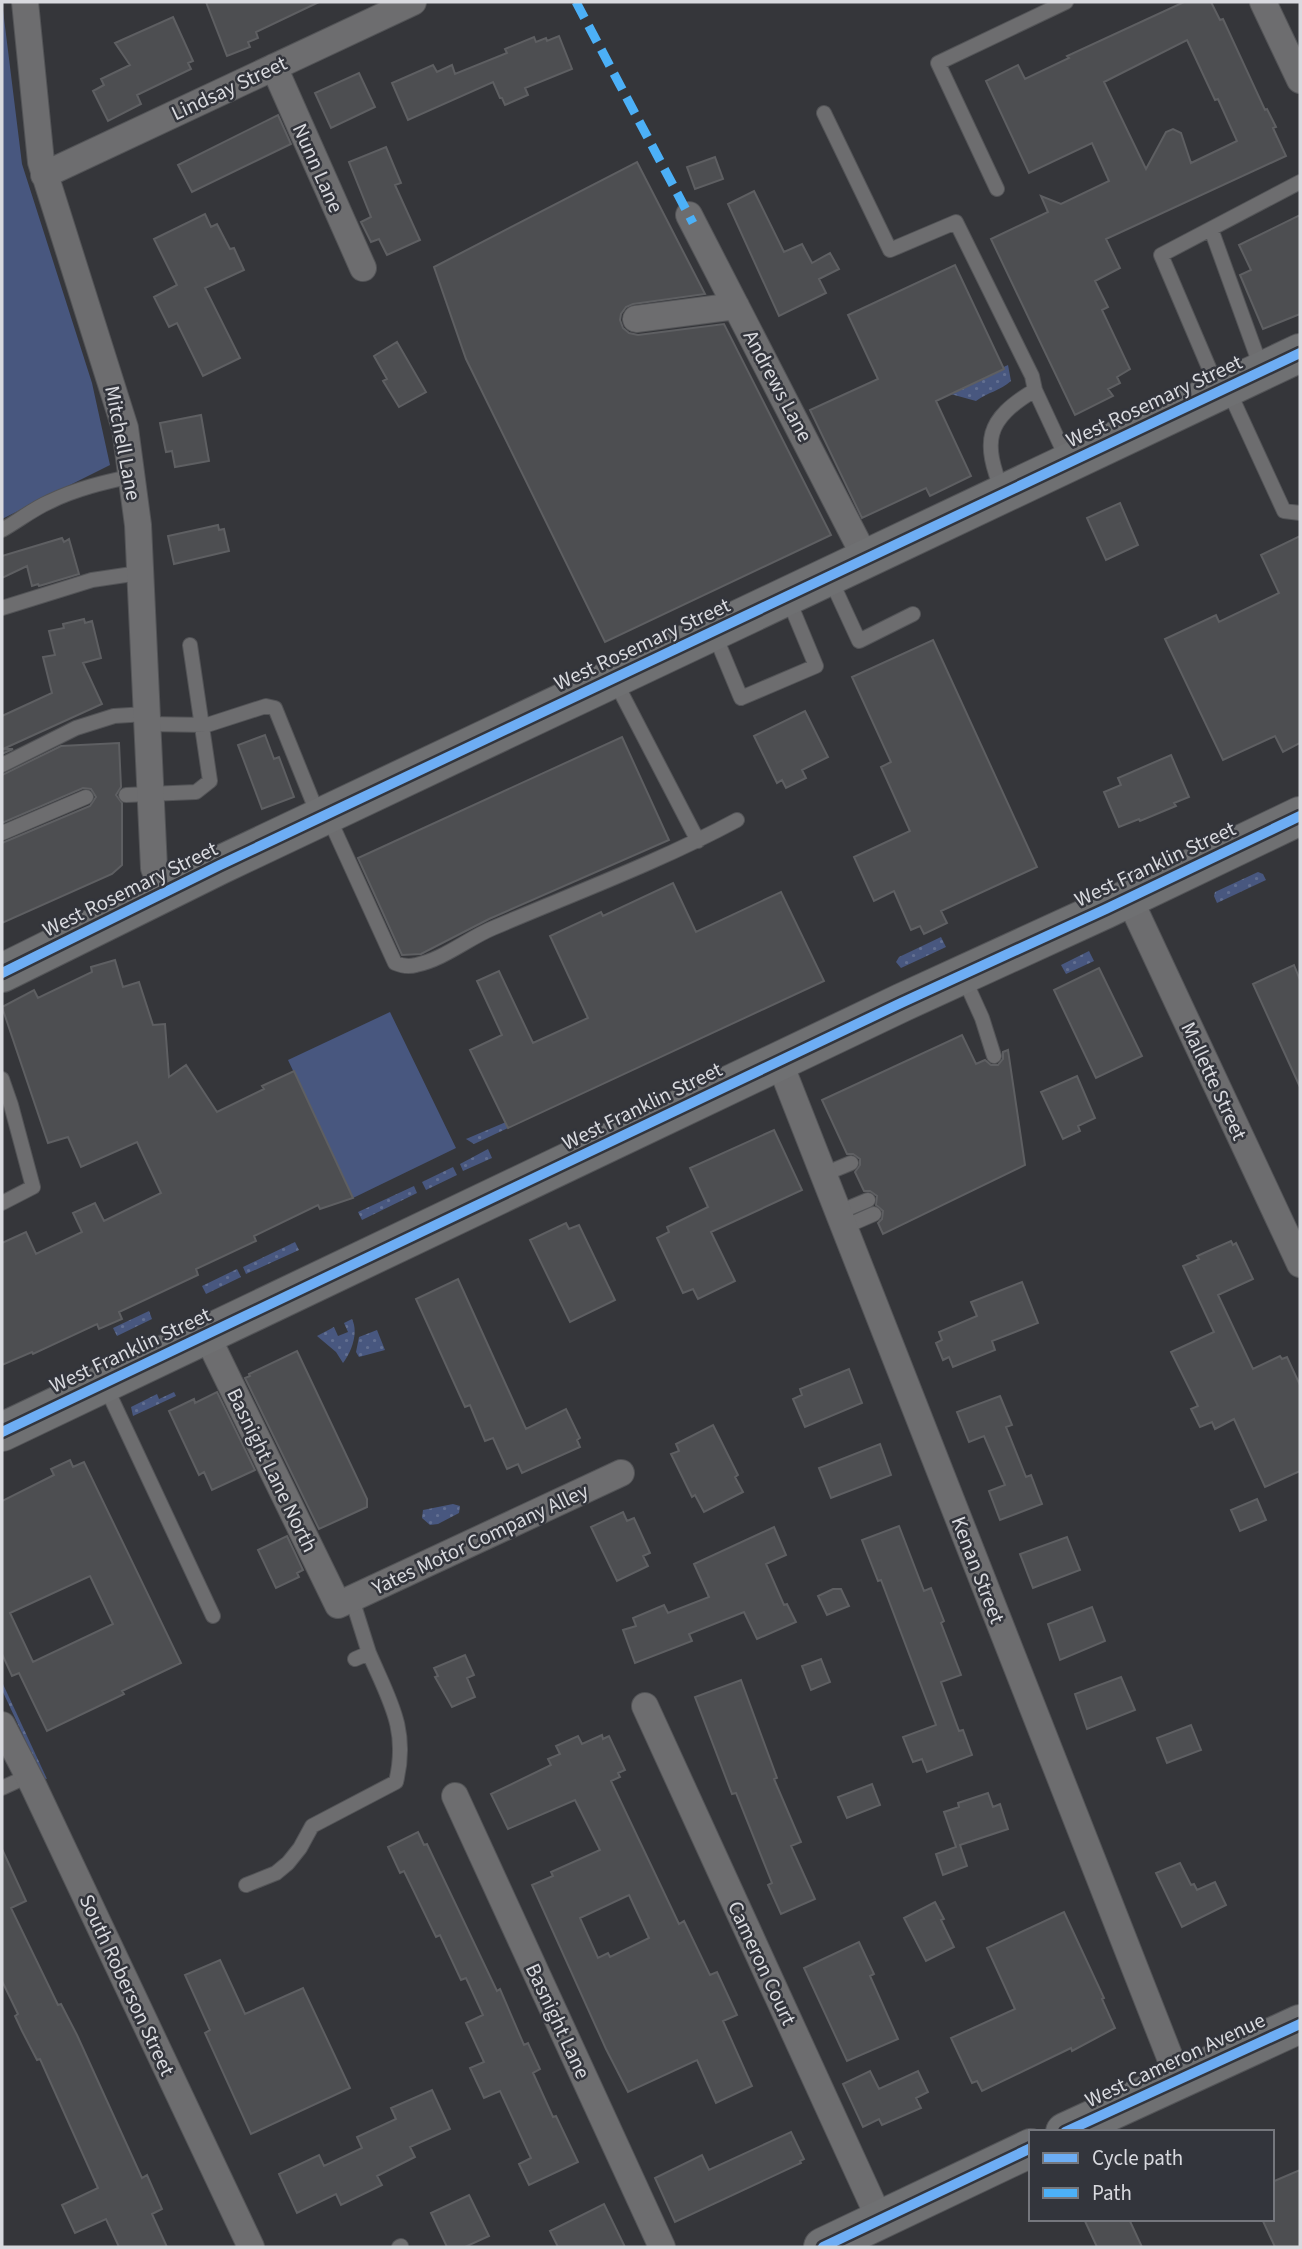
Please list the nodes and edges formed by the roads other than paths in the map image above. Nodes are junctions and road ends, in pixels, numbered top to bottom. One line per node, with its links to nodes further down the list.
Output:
1 (25, 2): 9 (street, Mitchell Lane)
2 (413, 2): 5 (street, Lindsay Street)
3 (1066, 2): 11 (lane)
4 (1263, 2): 7 (street)
5 (383, 8): 6 (street, Lindsay Street)
6 (274, 67): 9 (street, Lindsay Street); 14 (street, Nunn Lane)
7 (1300, 80)
8 (824, 113): 20 (lane)
9 (44, 175): 22 (street, Mitchell Lane)
10 (1300, 182): 13 (lane)
11 (997, 189)
12 (689, 215): 15 (street, Andrews Lane)
13 (1211, 229): 18 (lane); 19 (lane)
14 (363, 268)
15 (736, 306): 16 (street); 26 (street, Andrews Lane)
16 (636, 319)
17 (1300, 352): 18 (street, West Rosemary Street)
18 (1262, 371): 19 (street, West Rosemary Street)
19 (1223, 389): 21 (street, West Rosemary Street); 24 (lane)
20 (1035, 390): 21 (lane); 23 (lane)
21 (1069, 463): 23 (street, West Rosemary Street)
22 (133, 476): 25 (lane); 27 (street, Mitchell Lane)
23 (1003, 494): 26 (street, West Rosemary Street)
24 (1300, 513)
25 (2, 530)
26 (866, 559): 28 (street, West Rosemary Street)
27 (139, 573): 30 (lane); 35 (street, Mitchell Lane)
28 (829, 576): 29 (street, West Rosemary Street); 31 (lane)
29 (787, 596): 32 (street, West Rosemary Street); 32 (lane)
30 (2, 608)
31 (913, 614)
32 (713, 631): 34 (street, West Rosemary Street)
33 (190, 645): 36 (lane)
34 (614, 678): 40 (street, West Rosemary Street); 44 (lane)
35 (147, 719): 36 (lane); 37 (lane); 38 (street, Mitchell Lane)
36 (201, 725): 38 (lane); 40 (lane)
37 (2, 765)
38 (138, 795): 45 (street, Mitchell Lane)
39 (86, 797): 43 (lane)
40 (323, 816): 44 (lane); 45 (street, West Rosemary Street)
41 (1300, 816): 46 (street, West Franklin Street)
42 (737, 820): 44 (lane)
43 (2, 833)
44 (698, 841)
45 (164, 894): 47 (street, West Rosemary Street)
46 (1129, 898): 48 (street, West Franklin Street); 57 (street, Mallette Street)
47 (2, 974)
48 (962, 975): 49 (lane); 50 (street, West Franklin Street)
49 (994, 1056)
50 (779, 1061): 53 (street, Kenan Street); 58 (street, West Franklin Street)
51 (2, 1079): 54 (lane)
52 (851, 1163): 53 (lane)
53 (822, 1175): 56 (street, Kenan Street)
54 (2, 1203)
55 (871, 1207): 56 (lane)
56 (839, 1220): 71 (street, Kenan Street)
57 (1300, 1264)
58 (206, 1334): 59 (street, West Franklin Street); 62 (street, Basnight Lane North)
59 (104, 1383): 60 (street, West Franklin Street); 63 (lane)
60 (2, 1432)
61 (621, 1473): 62 (street, Yates Motor Company Alley)
62 (345, 1602): 69 (lane)
63 (213, 1616)
64 (645, 1706): 74 (street, Cameron Court)
65 (2, 1724): 66 (street, South Roberson Street)
66 (28, 1776): 67 (lane); 75 (street, South Roberson Street)
67 (2, 1788)
68 (455, 1796): 76 (street, Basnight Lane)
69 (246, 1885)
70 (1300, 2024): 71 (street, West Cameron Avenue)
71 (1178, 2078): 72 (street, West Cameron Avenue)
72 (1069, 2130)
73 (1029, 2149): 74 (street)
74 (880, 2220): 77 (street)
75 (251, 2247)
76 (662, 2247)
77 (823, 2247)

